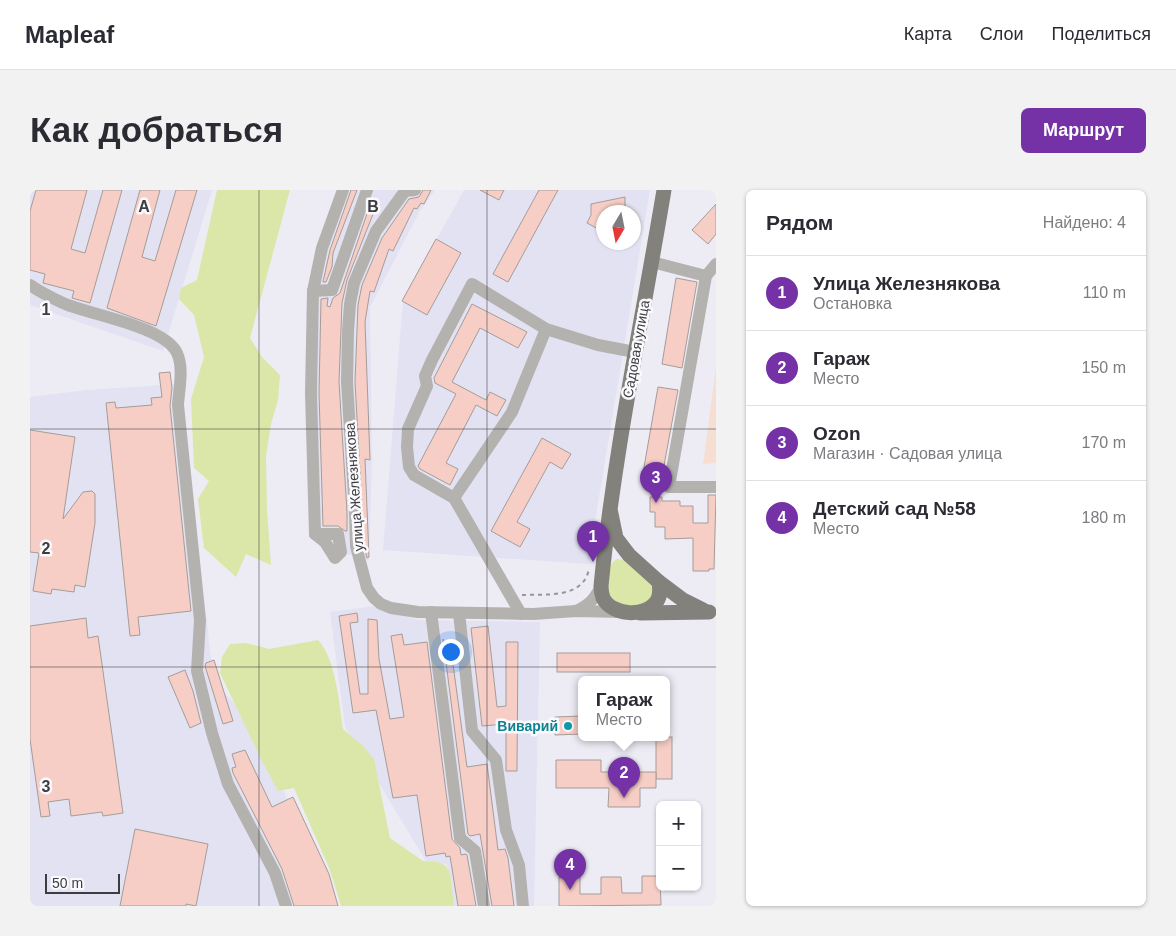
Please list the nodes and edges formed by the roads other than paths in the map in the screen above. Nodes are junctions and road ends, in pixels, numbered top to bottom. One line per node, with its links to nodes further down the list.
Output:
1 (343, 190): 9 (street)
2 (367, 190): 9 (street)
3 (415, 190): 20 (street, улица Железнякова)
4 (664, 190): 5 (main road, Садовая улица)
5 (652, 262): 7 (street); 11 (main road, Садовая улица)
6 (716, 264): 7 (street)
7 (706, 276): 12 (street)
8 (30, 285): 27 (street)
9 (313, 291): 15 (street)
10 (546, 329): 11 (street); 13 (street); 13 (street)
11 (635, 352): 14 (main road, Садовая улица)
12 (716, 487)
13 (454, 498): 26 (street)
14 (610, 509): 16 (main road); 17 (main road, Садовая улица)
15 (315, 534)
16 (629, 555): 17 (main road); 18 (main road)
17 (596, 566): 19 (main road)
18 (659, 582): 23 (main road); 24 (main road)
19 (600, 586): 21 (street); 22 (main road)
20 (431, 612): 25 (street, улица Железнякова); 28 (street)
21 (576, 612): 22 (street, улица Железнякова); 26 (street, улица Железнякова)
22 (624, 612): 23 (main road)
23 (640, 612): 24 (main road)
24 (712, 612)
25 (460, 614): 26 (street, улица Железнякова); 29 (street)
26 (521, 614)
27 (286, 906)
28 (484, 906)
29 (523, 906)

